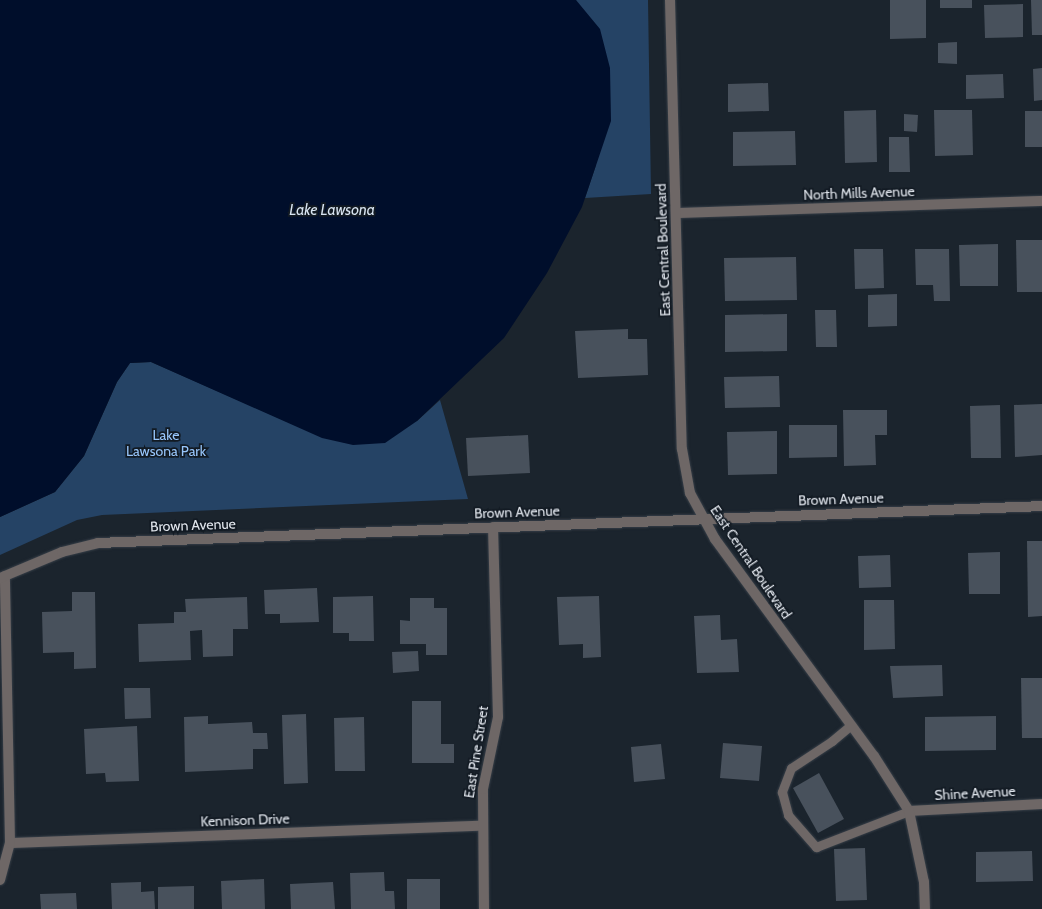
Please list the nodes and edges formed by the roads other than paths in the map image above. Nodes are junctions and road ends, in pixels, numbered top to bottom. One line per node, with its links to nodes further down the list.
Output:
1 (670, 0): 3 (street, East Central Boulevard)
2 (1042, 201): 3 (street, North Mills Avenue)
3 (676, 213): 5 (street, East Central Boulevard)
4 (1042, 506): 5 (street, Brown Avenue)
5 (702, 518): 6 (street, Brown Avenue); 8 (street, East Central Boulevard)
6 (493, 527): 7 (street, Brown Avenue); 13 (street, East Pine Street)
7 (3, 577): 10 (street)
8 (851, 725): 12 (street, East Central Boulevard); 12 (lane)
9 (0, 747): 10 (street)
10 (8, 772): 14 (street)
11 (1042, 804): 12 (street, Shine Avenue)
12 (909, 810): 17 (street, East Central Boulevard)
13 (481, 826): 14 (street, Kennison Drive); 16 (street, East Pine Street)
14 (10, 843): 15 (street)
15 (0, 880)
16 (484, 909)
17 (924, 909)

